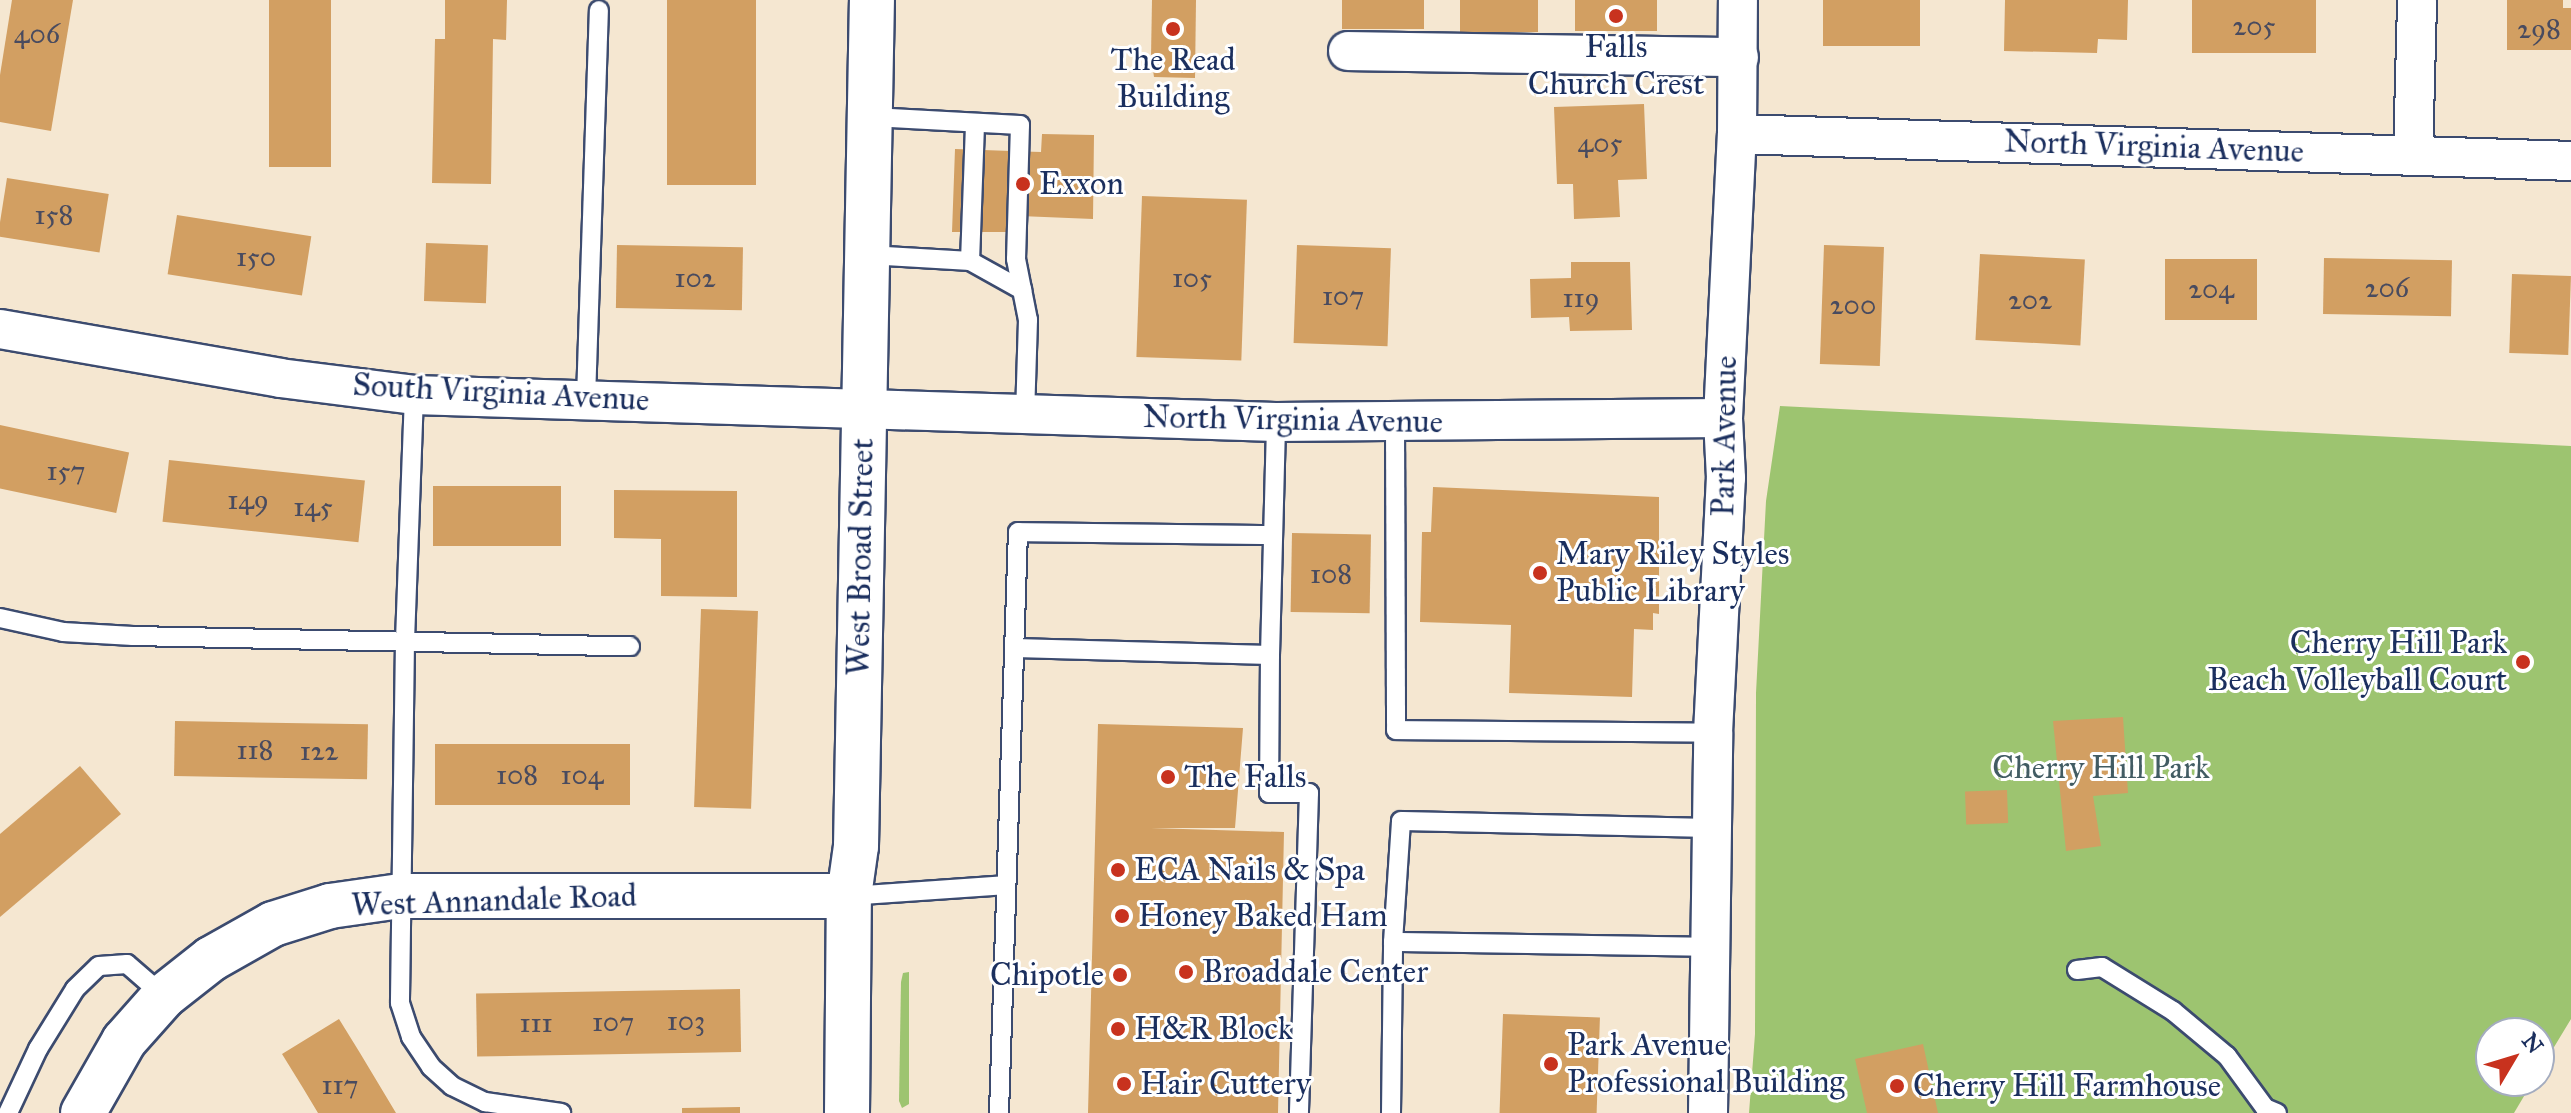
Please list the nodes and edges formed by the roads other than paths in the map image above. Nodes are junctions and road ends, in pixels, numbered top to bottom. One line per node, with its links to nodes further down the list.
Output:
1 (872, 0): 7 (main road, West Broad Street)
2 (1738, 0): 6 (street, Park Avenue)
3 (2417, 0): 10 (street)
4 (599, 10): 17 (lane)
5 (1348, 51): 6 (street)
6 (1739, 57): 9 (street, Park Avenue)
7 (872, 117): 8 (lane); 12 (main road, West Broad Street)
8 (975, 125): 13 (lane); 14 (lane)
9 (1737, 134): 10 (street, North Virginia Avenue); 20 (street, Park Avenue)
10 (2413, 156): 11 (street, North Virginia Avenue)
11 (2571, 161)
12 (869, 255): 13 (lane); 18 (main road, West Broad Street)
13 (970, 261): 14 (lane)
14 (1022, 290): 19 (lane)
15 (0, 329): 16 (street, South Virginia Avenue)
16 (414, 395): 17 (street, South Virginia Avenue); 25 (lane)
17 (586, 399): 18 (street, South Virginia Avenue)
18 (863, 410): 19 (street, North Virginia Avenue); 33 (main road, West Broad Street)
19 (1025, 414): 21 (street, North Virginia Avenue)
20 (1723, 418): 22 (street, North Virginia Avenue); 29 (street, Park Avenue)
21 (1276, 422): 22 (street, North Virginia Avenue); 23 (lane)
22 (1395, 423): 29 (lane)
23 (1273, 535): 27 (lane); 28 (lane)
24 (0, 618): 25 (lane)
25 (405, 641): 26 (lane); 32 (lane)
26 (630, 646)
27 (1015, 648): 28 (lane); 31 (lane)
28 (1270, 655): 43 (lane)
29 (1713, 733): 30 (street, Park Avenue)
30 (1712, 828): 34 (lane); 35 (street, Park Avenue)
31 (1006, 885): 33 (lane); 42 (lane)
32 (400, 896): 33 (main road, West Annandale Road); 37 (main road, West Annandale Road); 40 (lane)
33 (849, 896): 41 (main road, West Broad Street)
34 (1393, 942): 35 (lane); 44 (lane)
35 (1710, 947): 45 (street, Park Avenue)
36 (2077, 970): 46 (lane)
37 (164, 996): 38 (lane); 39 (main road, West Annandale Road)
38 (8, 1113)
39 (83, 1113)
40 (561, 1113)
41 (847, 1113)
42 (999, 1113)
43 (1299, 1113)
44 (1391, 1113)
45 (1708, 1113)
46 (2277, 1113)

